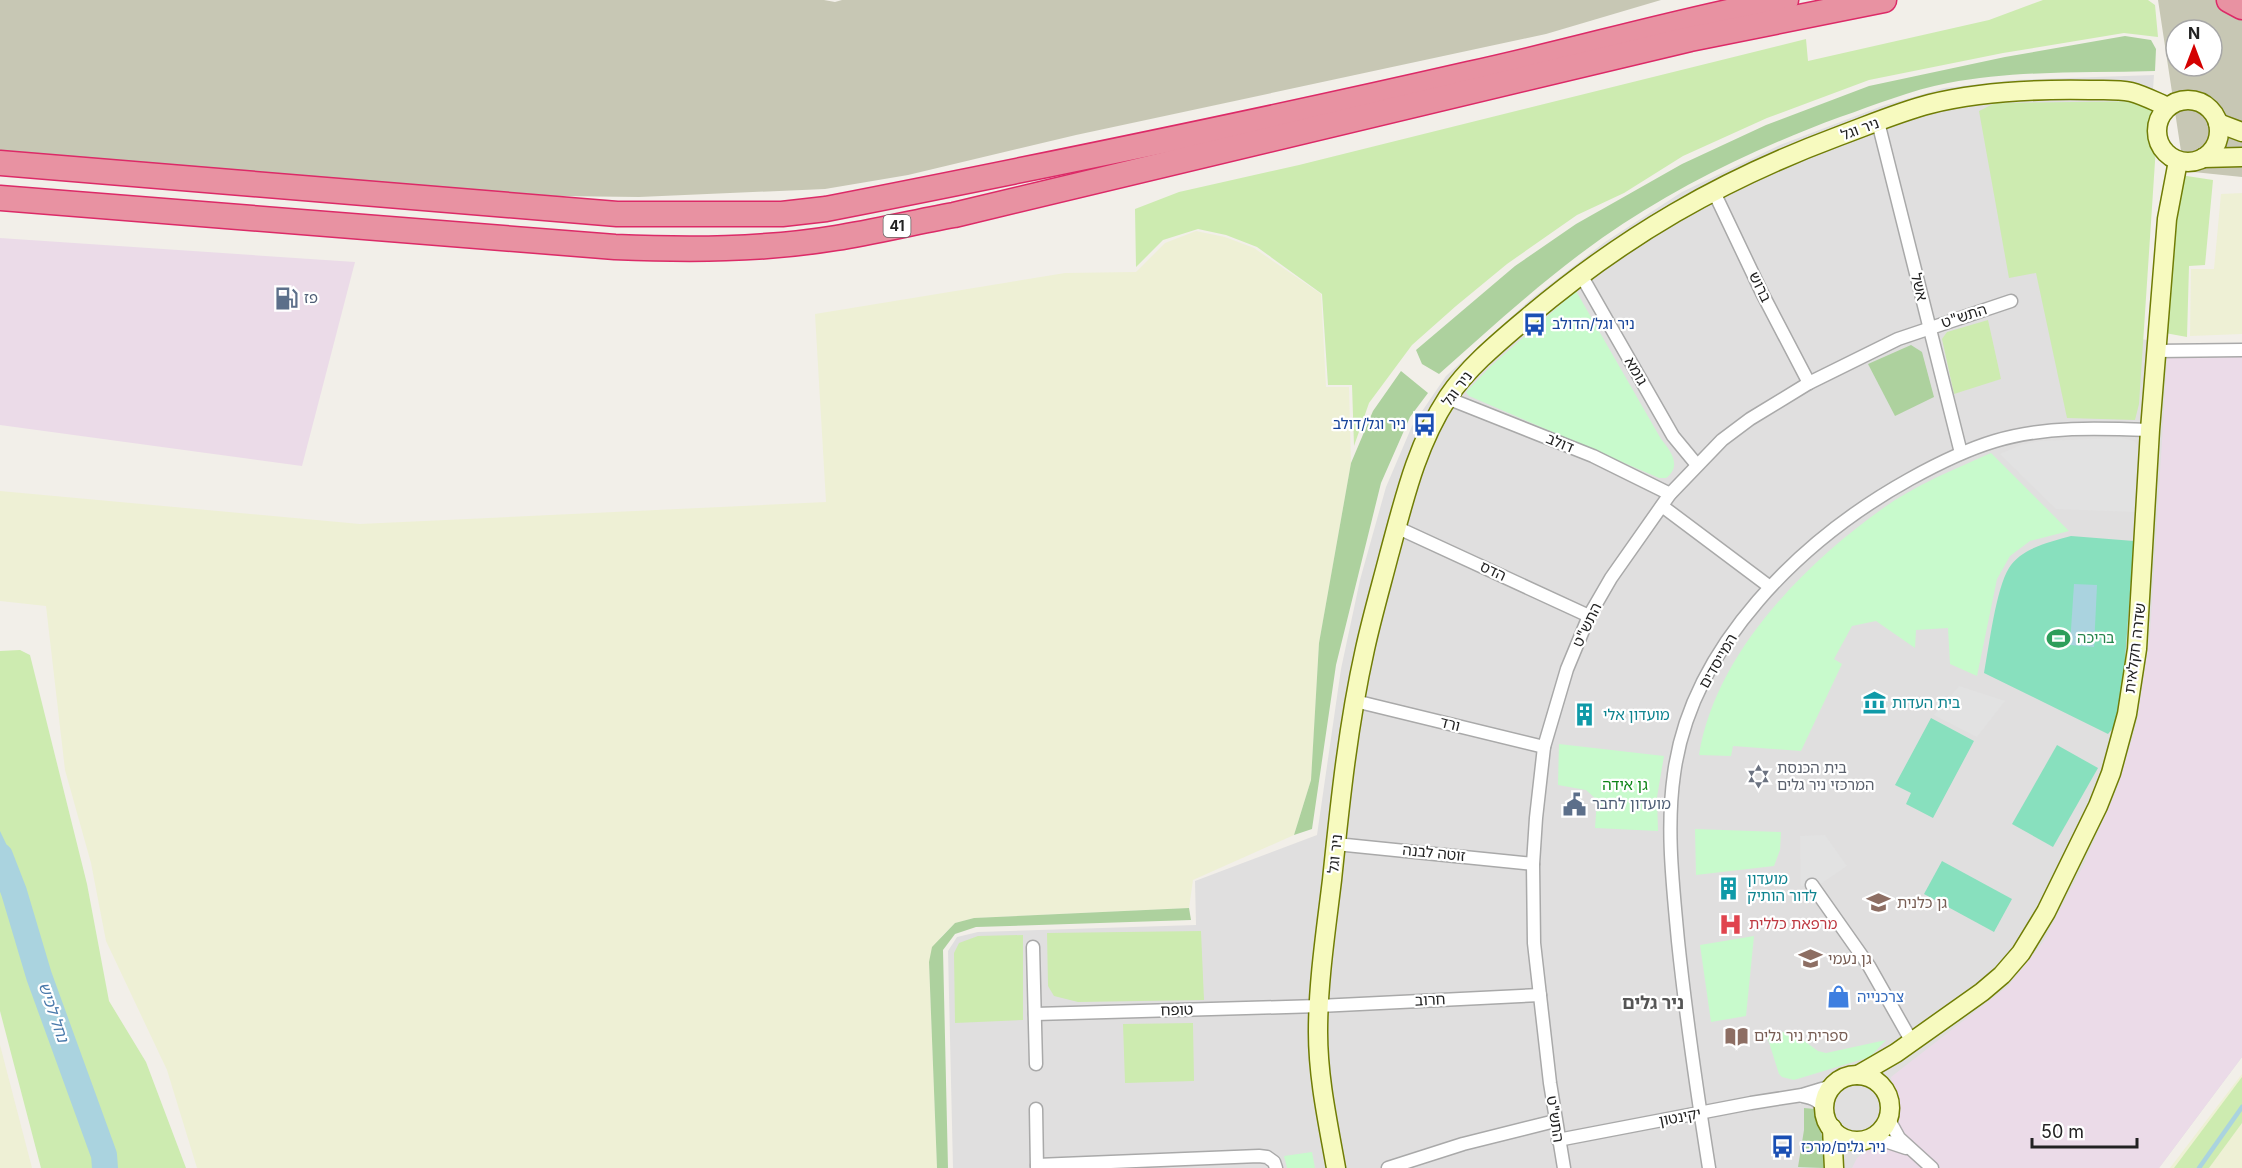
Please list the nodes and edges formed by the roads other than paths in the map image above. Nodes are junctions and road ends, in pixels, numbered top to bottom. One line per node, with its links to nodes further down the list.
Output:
1 (1786, 0): 12 (highway, 41)
2 (1884, 0): 14 (highway, 41)
3 (2229, 0): 4 (highway)
4 (2242, 6)
5 (2168, 107): 6 (street, ניר וגל); 7 (street); 11 (street)
6 (1878, 122): 13 (street, ניר וגל); 17 (street, אשל)
7 (2218, 123): 8 (street); 10 (street)
8 (2242, 132)
9 (2242, 157): 10 (street)
10 (2203, 158): 11 (street)
11 (2178, 161): 19 (street, שדרה חקלאית)
12 (0, 163)
13 (1713, 190): 15 (street, ניר וגל); 20 (street, ברוש)
14 (0, 198)
15 (1581, 275): 21 (street, ניר וגל); 24 (street, גומא)
16 (2011, 301): 17 (street, התש"ט)
17 (1929, 328): 20 (street, התש"ט); 23 (street, אשל)
18 (2242, 350): 19 (street)
19 (2156, 351): 22 (street, שדרה חקלאית)
20 (1809, 383): 24 (street, התש"ט)
21 (1447, 398): 25 (street, דולב); 27 (street, ניר וגל)
22 (2150, 430): 23 (street, המייסדים); 39 (street, שדרה חקלאית)
23 (1961, 453): 28 (street, המייסדים)
24 (1697, 465): 25 (street, התש"ט)
25 (1670, 494): 26 (street, התש"ט)
26 (1662, 506): 28 (street); 29 (street, התש"ט)
27 (1396, 527): 29 (street, הדס); 30 (street, ניר וגל)
28 (1770, 587): 48 (street, המייסדים)
29 (1589, 616): 31 (street, התש"ט)
30 (1355, 701): 31 (street, ורד); 32 (street, ניר וגל)
31 (1544, 747): 33 (street, התש"ט)
32 (1336, 844): 33 (street, זוטה לבנה); 37 (street, ניר וגל)
33 (1533, 864): 36 (street, התש"ט)
34 (1812, 885): 39 (street)
35 (1033, 947): 38 (street)
36 (1540, 995): 37 (street, חרוב); 50 (street, התש"ט)
37 (1319, 1006): 38 (street, טופח); 57 (street, ניר וגל)
38 (1035, 1014): 41 (street)
39 (1912, 1042): 40 (street, שדרה חקלאית)
40 (1896, 1053): 42 (street, שדרה חקלאית); 44 (street)
41 (1036, 1064)
42 (1858, 1075): 43 (street); 44 (street)
43 (1835, 1084): 45 (street, יקינטון); 47 (street)
44 (1886, 1090): 49 (street)
45 (1802, 1095): 47 (street); 48 (street, יקינטון)
46 (1036, 1109): 55 (street)
47 (1825, 1110): 51 (street)
48 (1700, 1113): 53 (street, יקינטון); 60 (street, המייסדים)
49 (1888, 1118): 52 (street); 54 (street)
50 (1555, 1121): 53 (street, התש"ט); 58 (street)
51 (1832, 1128): 52 (street); 61 (street)
52 (1865, 1138): 54 (street); 61 (street)
53 (1558, 1140): 59 (street, התש"ט)
54 (1910, 1150): 62 (street)
55 (1037, 1167): 56 (street)
56 (1276, 1168)
57 (1336, 1168)
58 (1388, 1168)
59 (1564, 1168)
60 (1708, 1168)
61 (1835, 1168)
62 (1932, 1168)

